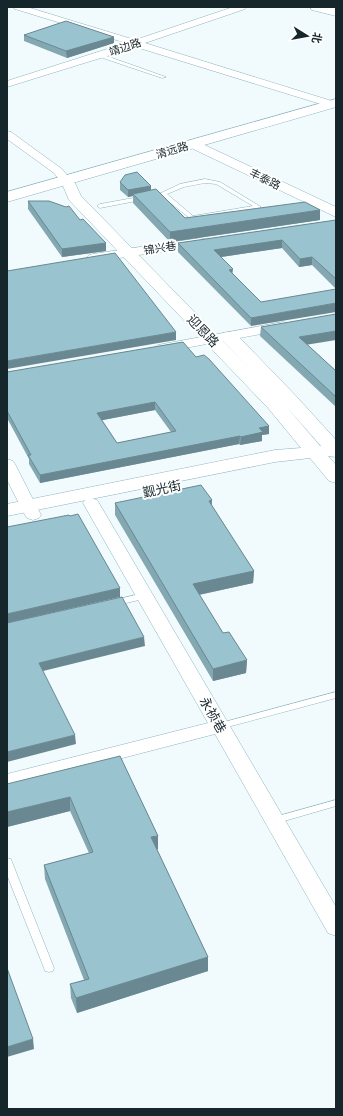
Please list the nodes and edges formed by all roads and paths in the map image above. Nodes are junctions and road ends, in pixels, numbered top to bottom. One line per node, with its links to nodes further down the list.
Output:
1 (18, 7): 5 (street)
2 (242, 7): 5 (street, 靖边路)
3 (316, 7): 4 (main road)
4 (336, 12)
5 (134, 44): 6 (street, 靖边路); 9 (street)
6 (100, 55): 7 (lane); 8 (street, 靖边路)
7 (164, 77)
8 (7, 84)
9 (334, 106): 11 (main road, 清远路)
10 (7, 134): 12 (street, 迎恩路)
11 (198, 146): 12 (main road, 清远路); 17 (street, 丰泰路)
12 (68, 183): 14 (main road, 清远路); 15 (main road, 清远路); 16 (street, 迎恩路); 19 (street, 迎恩路)
13 (163, 194): 13 (lane); 16 (lane)
14 (7, 197)
15 (7, 204)
16 (100, 206): 19 (street, 迎恩路)
17 (333, 220)
18 (211, 240): 19 (street, 锦兴巷)
19 (136, 252): 20 (street, 锦兴巷); 22 (street, 迎恩路); 23 (street, 迎恩路)
20 (82, 260)
21 (297, 324): 22 (street)
22 (228, 336): 23 (street); 25 (street, 迎恩路)
23 (211, 339): 24 (street); 25 (street, 迎恩路)
24 (149, 350)
25 (330, 450): 27 (street, 迎恩路); 28 (street, 觐光街); 30 (street, 觐光街)
26 (7, 464): 30 (street)
27 (336, 477)
28 (91, 503): 30 (street, 觐光街); 32 (street, 永祯巷)
29 (7, 510): 30 (street, 觐光街)
30 (31, 510): 31 (street, 觐光街)
31 (7, 520)
32 (144, 596): 33 (lane); 35 (street, 永祯巷)
33 (106, 605)
34 (336, 695): 35 (lane)
35 (220, 726): 36 (street); 38 (street, 永祯巷)
36 (7, 781)
37 (336, 803): 38 (lane)
38 (274, 820): 40 (street, 永祯巷)
39 (7, 862): 41 (lane)
40 (336, 927)
41 (49, 968)

